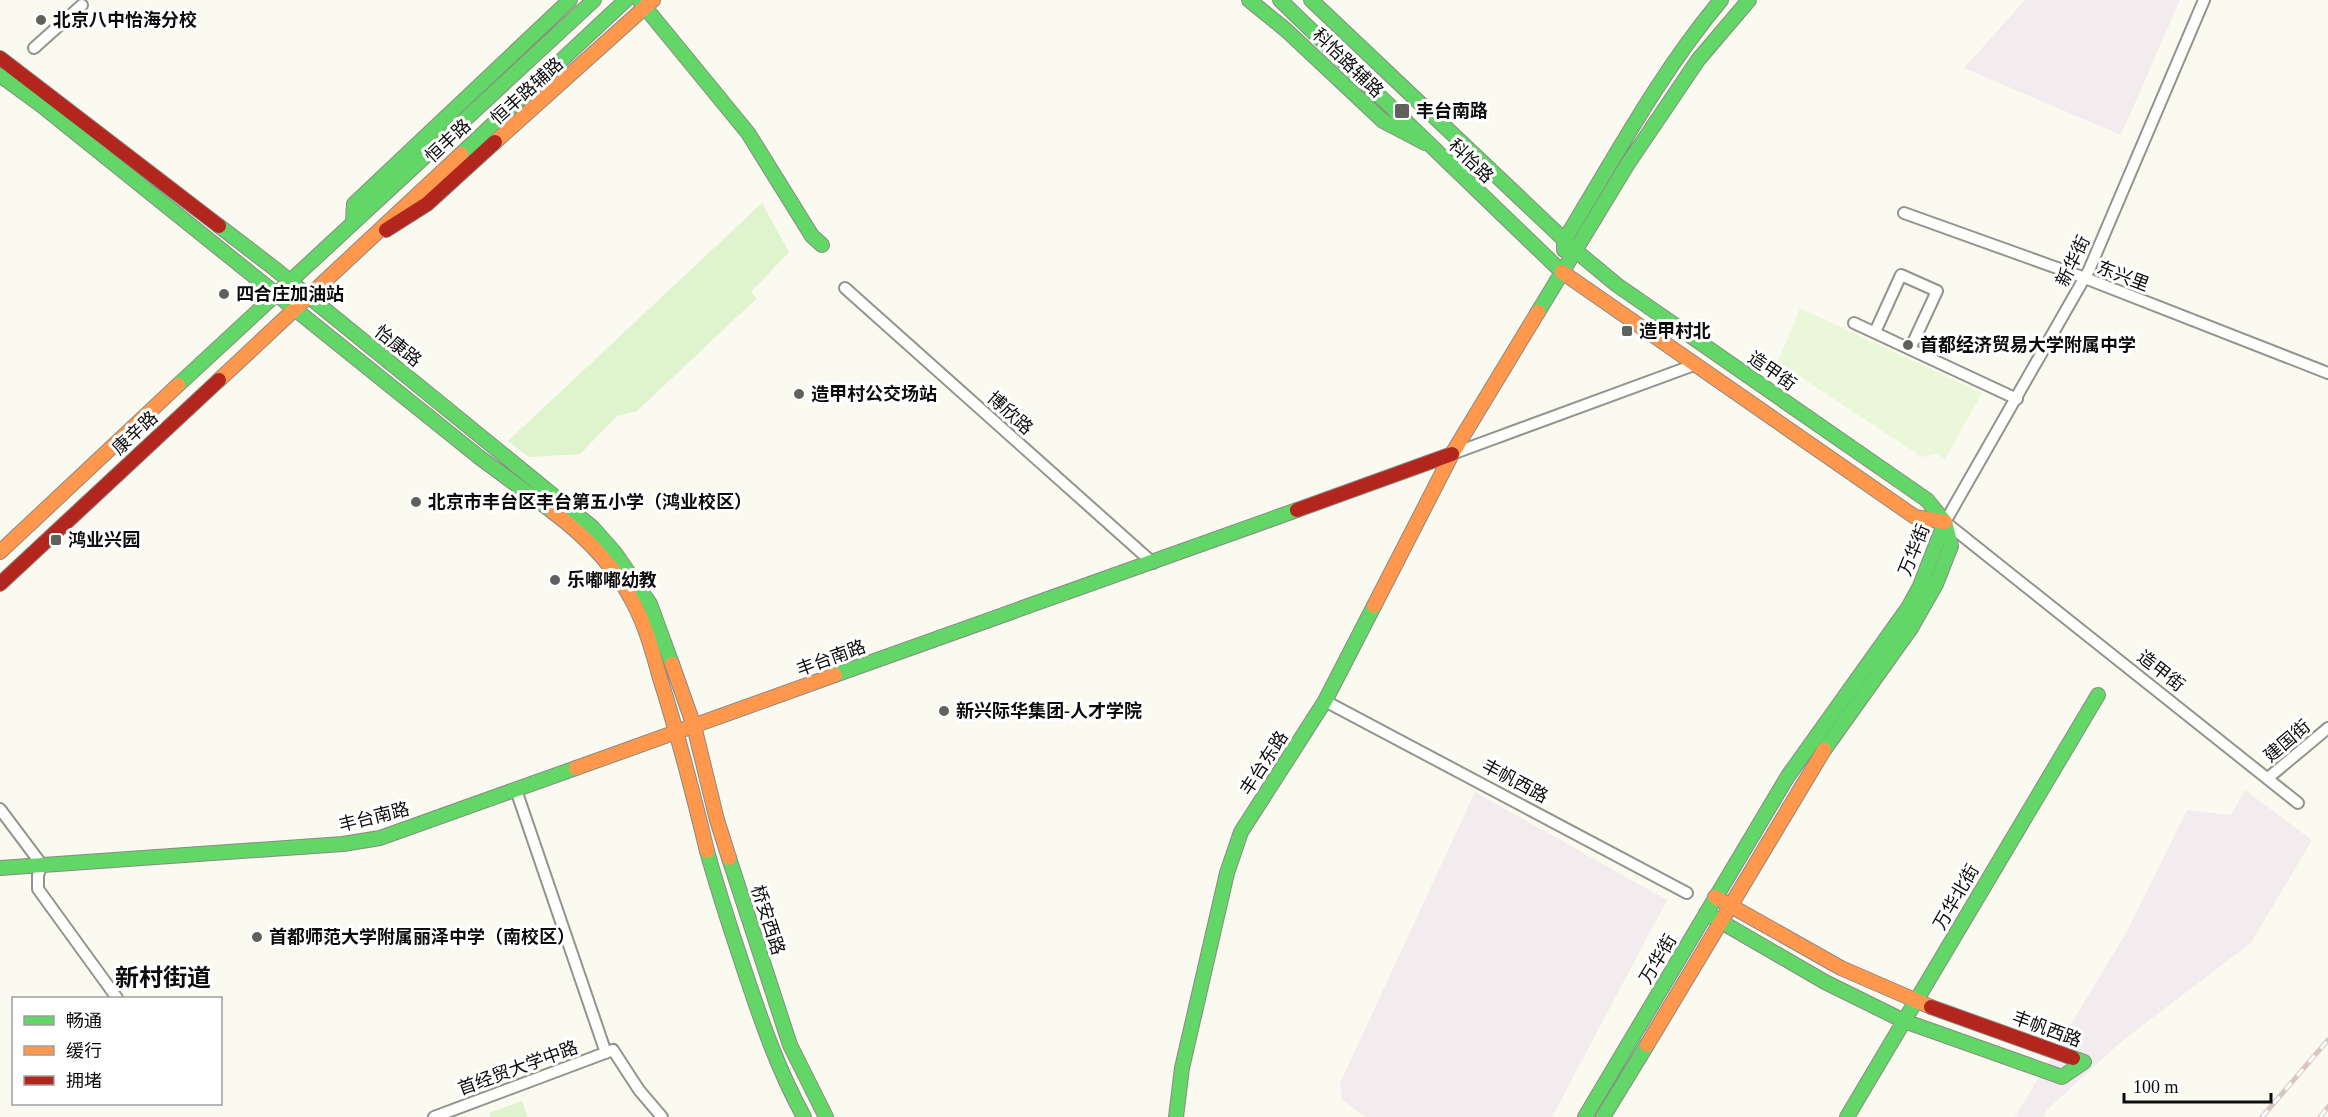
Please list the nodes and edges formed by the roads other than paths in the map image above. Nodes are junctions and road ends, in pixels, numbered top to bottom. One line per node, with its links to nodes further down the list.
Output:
1 (570, 0): 17 (main road, 恒丰路辅路)
2 (594, 0): 17 (main road, 恒丰路)
3 (626, 0): 19 (main road, 恒丰路)
4 (1249, 0): 15 (main road, 科怡路辅路)
5 (1280, 0): 15 (main road, 科怡路)
6 (1311, 0): 18 (main road, 科怡路)
7 (1721, 0): 18 (main road)
8 (1749, 0): 21 (main road)
9 (2204, 0): 23 (street, 新华街)
10 (83, 2): 12 (street)
11 (646, 3): 19 (main road, 恒丰路辅路); 20 (main road)
12 (34, 48)
13 (0, 58): 24 (main road, 怡康路)
14 (0, 75): 26 (main road, 怡康路)
15 (1427, 144): 22 (main road, 科怡路)
16 (1904, 213): 23 (street, 东兴里)
17 (353, 222): 24 (main road, 恒丰路)
18 (1564, 241): 21 (main road, 科怡路); 22 (main road)
19 (364, 245): 27 (main road, 恒丰路)
20 (822, 245)
21 (1576, 252): 22 (main road); 36 (main road, 造甲街)
22 (1562, 272): 32 (main road, 造甲街); 35 (main road)
23 (2085, 278): 33 (street, 东兴里); 34 (street, 新华街)
24 (289, 280): 26 (main road, 恒丰路); 27 (main road, 怡康路)
25 (845, 288): 38 (street, 博欣路)
26 (276, 294): 28 (main road, 怡康路); 37 (main road, 康辛路)
27 (309, 297): 28 (main road, 恒丰路); 42 (main road, 怡康路)
28 (295, 310): 39 (main road, 康辛路); 44 (main road, 怡康路)
29 (1854, 323): 30 (street)
30 (1875, 332): 31 (street); 31 (street)
31 (1910, 349): 34 (street)
32 (1694, 365): 35 (street); 36 (main road, 造甲街)
33 (2328, 373)
34 (2017, 399): 36 (street, 新华街)
35 (1452, 454): 38 (main road, 丰台南路); 41 (main road, 丰台东路)
36 (1945, 522): 45 (street, 造甲街); 52 (main road, 万华街); 53 (main road, 万华街)
37 (0, 552)
38 (1153, 563): 42 (main road, 丰台南路)
39 (0, 584)
40 (2098, 695): 57 (main road, 万华北街)
41 (1325, 701): 51 (street, 丰帆西路); 64 (main road, 丰台东路)
42 (694, 726): 44 (main road, 丰台南路); 63 (main road, 桥安西路)
43 (2328, 728): 45 (street, 建国街)
44 (678, 732): 46 (main road, 丰台南路); 62 (main road)
45 (2268, 778): 47 (street, 造甲街)
46 (516, 790): 49 (main road, 丰台南路); 59 (street)
47 (2298, 803)
48 (0, 809): 49 (street)
49 (42, 865): 50 (main road, 丰台南路); 56 (street)
50 (0, 868)
51 (1688, 894)
52 (1715, 897): 53 (main road, 丰帆西路); 54 (main road, 万华街)
53 (1731, 906): 55 (main road, 万华街); 57 (main road, 丰帆西路)
54 (1706, 913): 55 (main road, 丰帆西路); 65 (main road, 万华街)
55 (1721, 922): 58 (main road, 丰帆西路); 66 (main road, 万华街)
56 (116, 997)
57 (1916, 1002): 58 (main road, 万华北街); 58 (main road, 丰帆西路)
58 (1904, 1022): 67 (main road, 万华北街)
59 (610, 1052): 60 (street, 首经贸大学中路); 61 (street)
60 (434, 1117)
61 (662, 1117)
62 (804, 1117)
63 (826, 1117)
64 (1176, 1117)
65 (1585, 1117)
66 (1603, 1117)
67 (1846, 1117)

